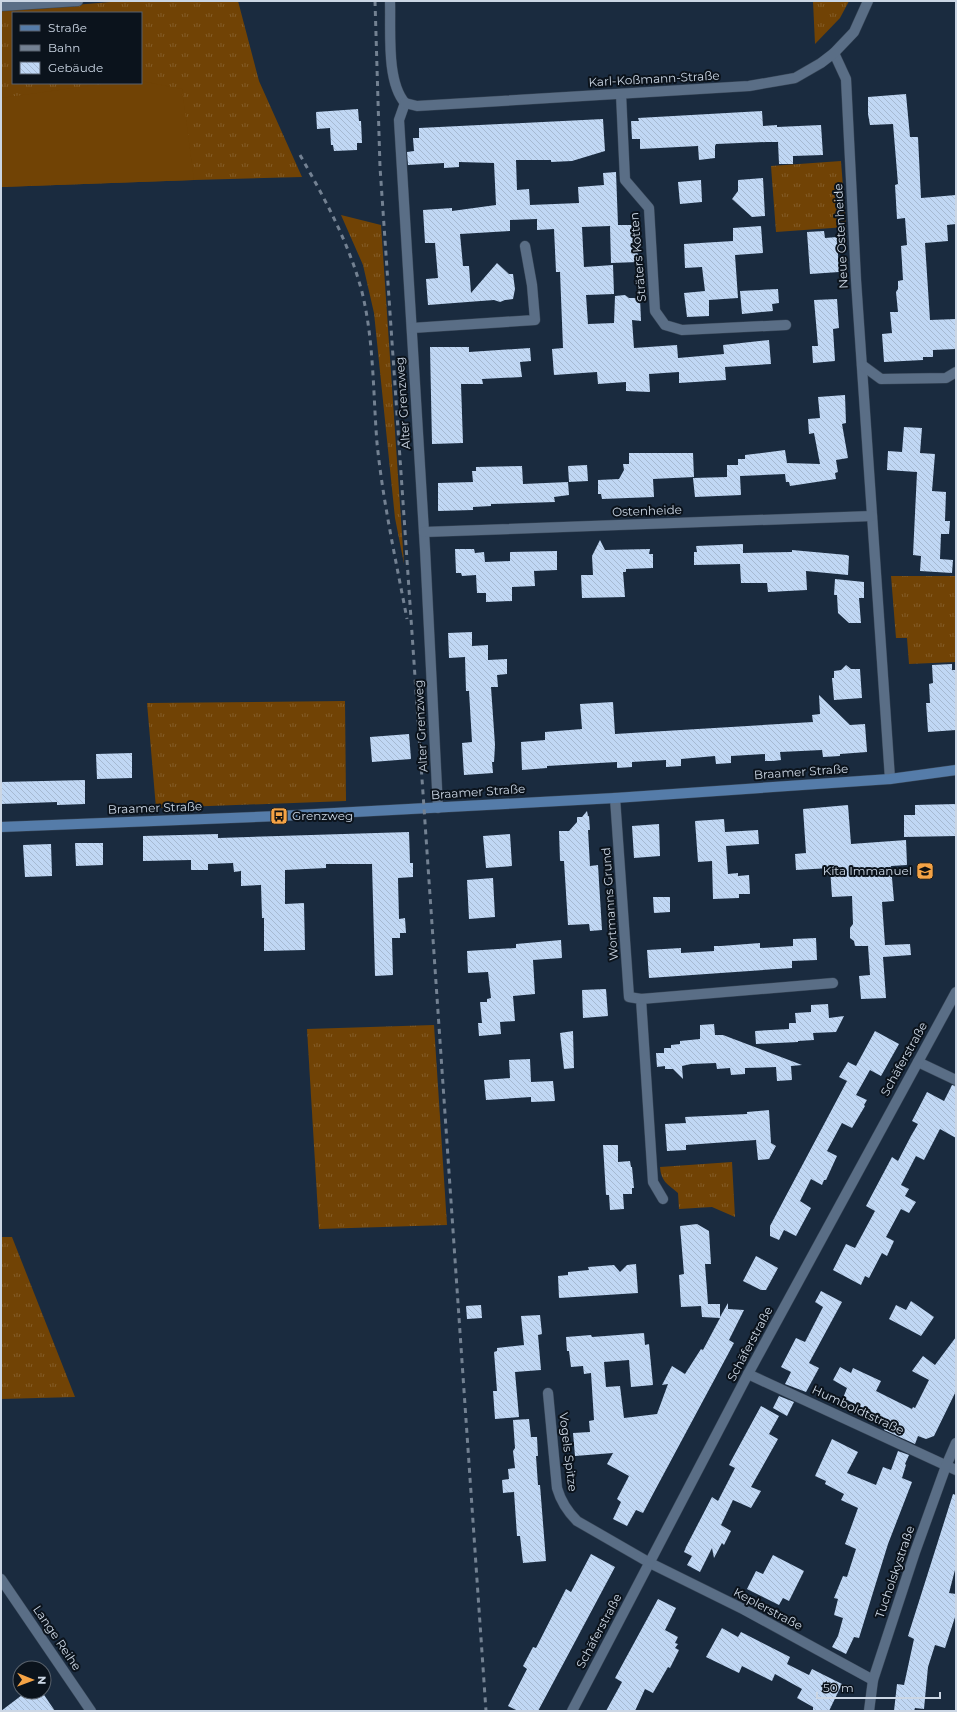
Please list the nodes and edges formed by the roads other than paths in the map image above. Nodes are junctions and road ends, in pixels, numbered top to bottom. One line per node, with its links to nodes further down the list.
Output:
1 (78, 1): 4 (street)
2 (390, 1): 7 (street)
3 (868, 1): 5 (street, Karl-Koßmann-Straße)
4 (1, 6)
5 (834, 53): 6 (street, Karl-Koßmann-Straße); 11 (street, Neue Ostenheide)
6 (621, 94): 7 (street, Karl-Koßmann-Straße); 9 (street, Sträters Kotten)
7 (405, 104): 10 (street, Alter Grenzweg)
8 (525, 246): 10 (street)
9 (786, 325)
10 (412, 328): 14 (street, Alter Grenzweg)
11 (862, 364): 12 (street); 13 (street, Neue Ostenheide)
12 (956, 372)
13 (872, 516): 14 (street, Ostenheide); 16 (street)
14 (424, 532): 18 (street, Alter Grenzweg)
15 (956, 770): 16 (street, Braamer Straße)
16 (890, 779): 17 (street, Braamer Straße)
17 (615, 798): 18 (street, Braamer Straße); 22 (street, Wortmanns Grund)
18 (438, 808): 19 (street, Braamer Straße)
19 (1, 826)
20 (833, 983): 22 (street)
21 (956, 992): 23 (street, Schäferstraße)
22 (641, 999): 25 (street)
23 (918, 1062): 24 (street); 26 (street, Schäferstraße)
24 (956, 1080)
25 (663, 1199)
26 (748, 1374): 29 (street, Humboldtstraße); 31 (street, Schäferstraße)
27 (548, 1393): 31 (street, Vogels Spitze)
28 (956, 1444): 29 (street, Tucholskystraße)
29 (946, 1466): 30 (street, Humboldtstraße); 33 (street, Tucholskystraße)
30 (956, 1470)
31 (650, 1563): 33 (street, Keplerstraße); 35 (street, Schäferstraße)
32 (1, 1579): 34 (street, Lange Reihe)
33 (873, 1680): 36 (street, Tucholskystraße)
34 (91, 1711)
35 (572, 1711)
36 (870, 1711)

